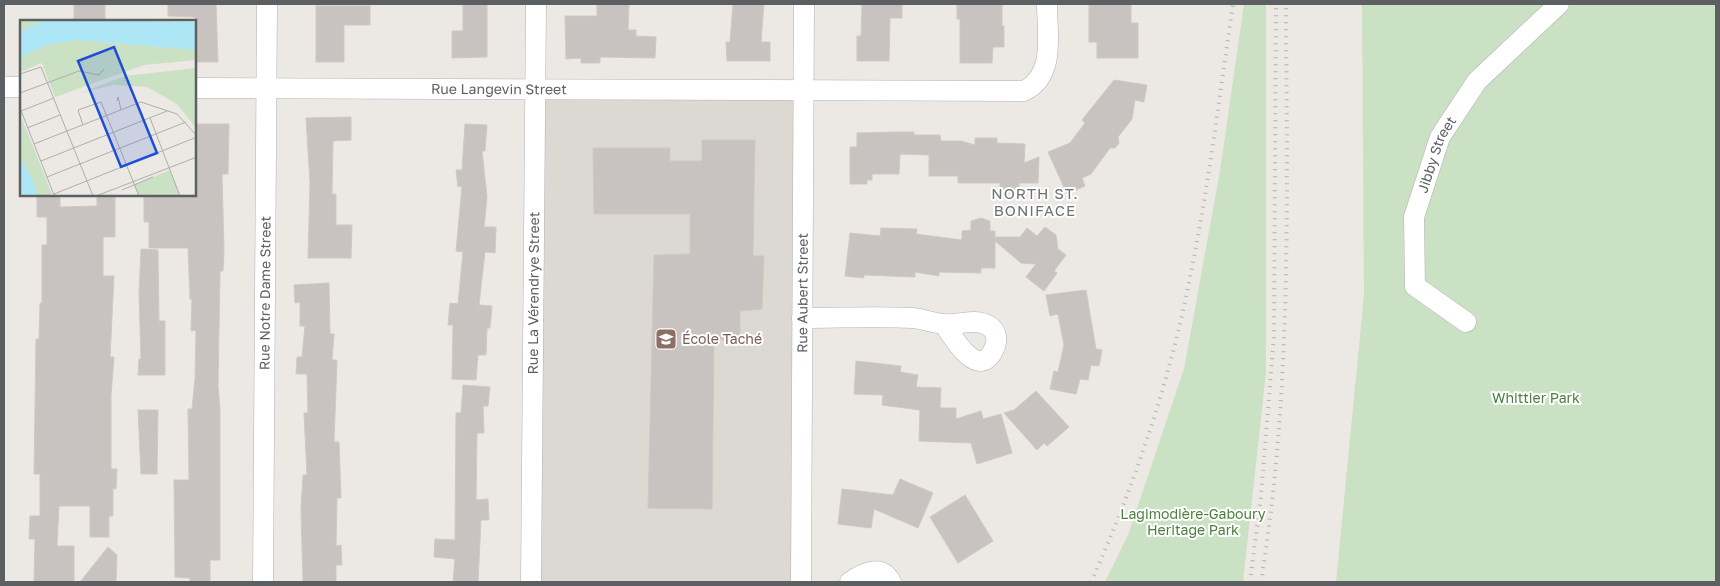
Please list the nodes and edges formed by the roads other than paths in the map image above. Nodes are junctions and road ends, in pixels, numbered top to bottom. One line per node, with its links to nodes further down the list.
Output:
1 (267, 4): 9 (street, Rue Notre Dame Street)
2 (536, 4): 10 (street, Rue La Vérendrye Street)
3 (804, 4): 11 (street, Rue Aubert Street)
4 (1048, 4): 11 (street, Rue Langevin Street)
5 (1559, 4): 13 (street, Jibby Street)
6 (4, 87): 7 (street)
7 (20, 87)
8 (196, 88): 9 (street, Rue Langevin Street)
9 (267, 88): 10 (street, Rue Langevin Street); 15 (street, Rue Notre Dame Street)
10 (535, 90): 11 (street, Rue Langevin Street); 16 (street, Rue La Vérendrye Street)
11 (804, 91): 12 (street, Rue Aubert Street)
12 (802, 318): 14 (street); 17 (street, Rue Aubert Street)
13 (1466, 322)
14 (944, 324)
15 (263, 582)
16 (531, 582)
17 (801, 582)
18 (850, 582): 19 (street)
19 (891, 582)

